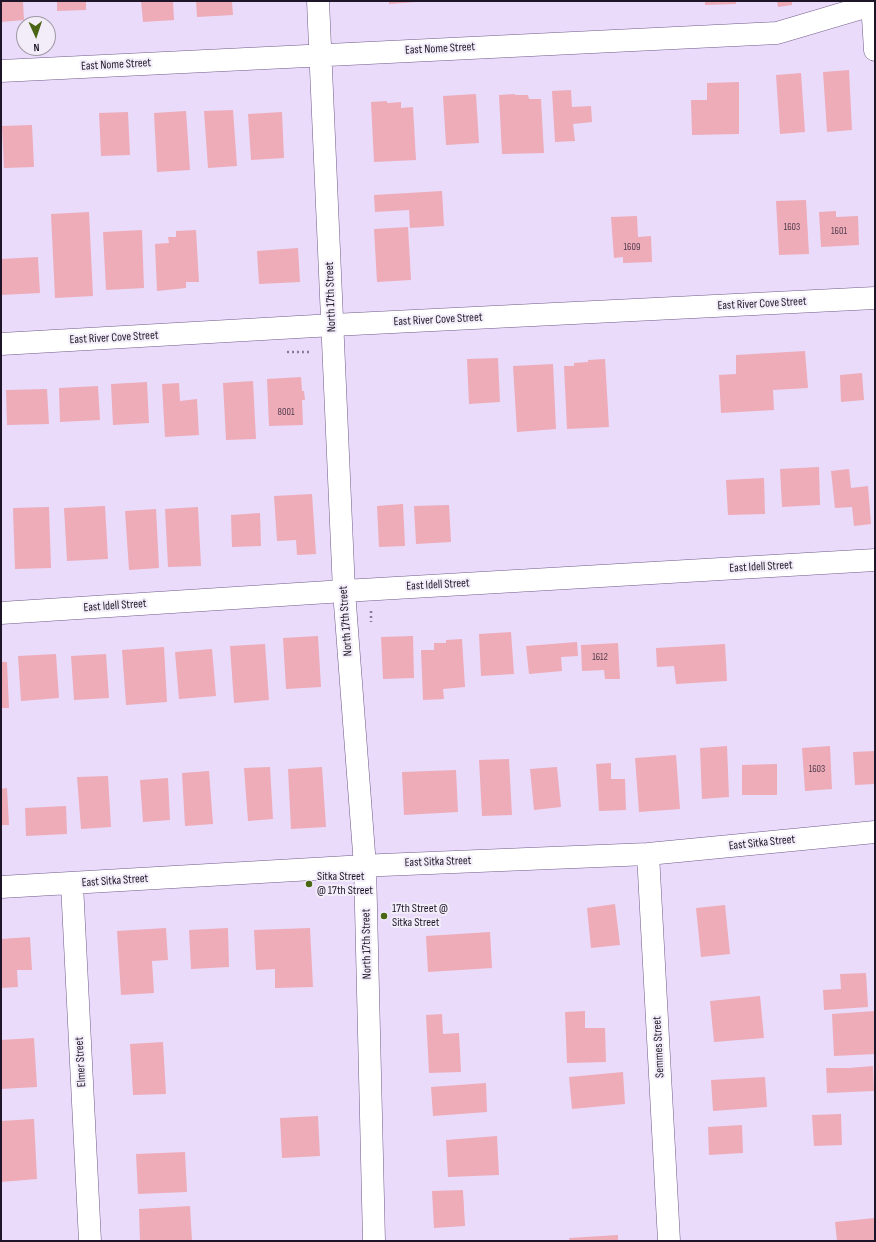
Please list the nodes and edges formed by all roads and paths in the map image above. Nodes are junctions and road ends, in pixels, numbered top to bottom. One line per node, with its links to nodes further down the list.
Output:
1 (318, 1): 4 (street, North 17th Street)
2 (873, 3): 3 (street); 4 (street, East Nome Street)
3 (875, 50)
4 (321, 55): 5 (street, East Nome Street); 7 (street, North 17th Street)
5 (1, 71)
6 (875, 298): 7 (street, East River Cove Street)
7 (333, 325): 8 (street, East River Cove Street); 10 (street, North 17th Street)
8 (1, 344)
9 (875, 560): 10 (street, East Idell Street)
10 (344, 591): 11 (street, East Idell Street); 14 (street, North 17th Street)
11 (1, 613)
12 (875, 832): 13 (street, East Sitka Street)
13 (648, 854): 14 (street, East Sitka Street); 19 (street, Semmes Street)
14 (365, 866): 15 (street, East Sitka Street); 18 (street, North 17th Street)
15 (72, 884): 16 (street, East Sitka Street); 17 (street, Elmer Street)
16 (1, 887)
17 (90, 1241)
18 (374, 1241)
19 (669, 1241)

